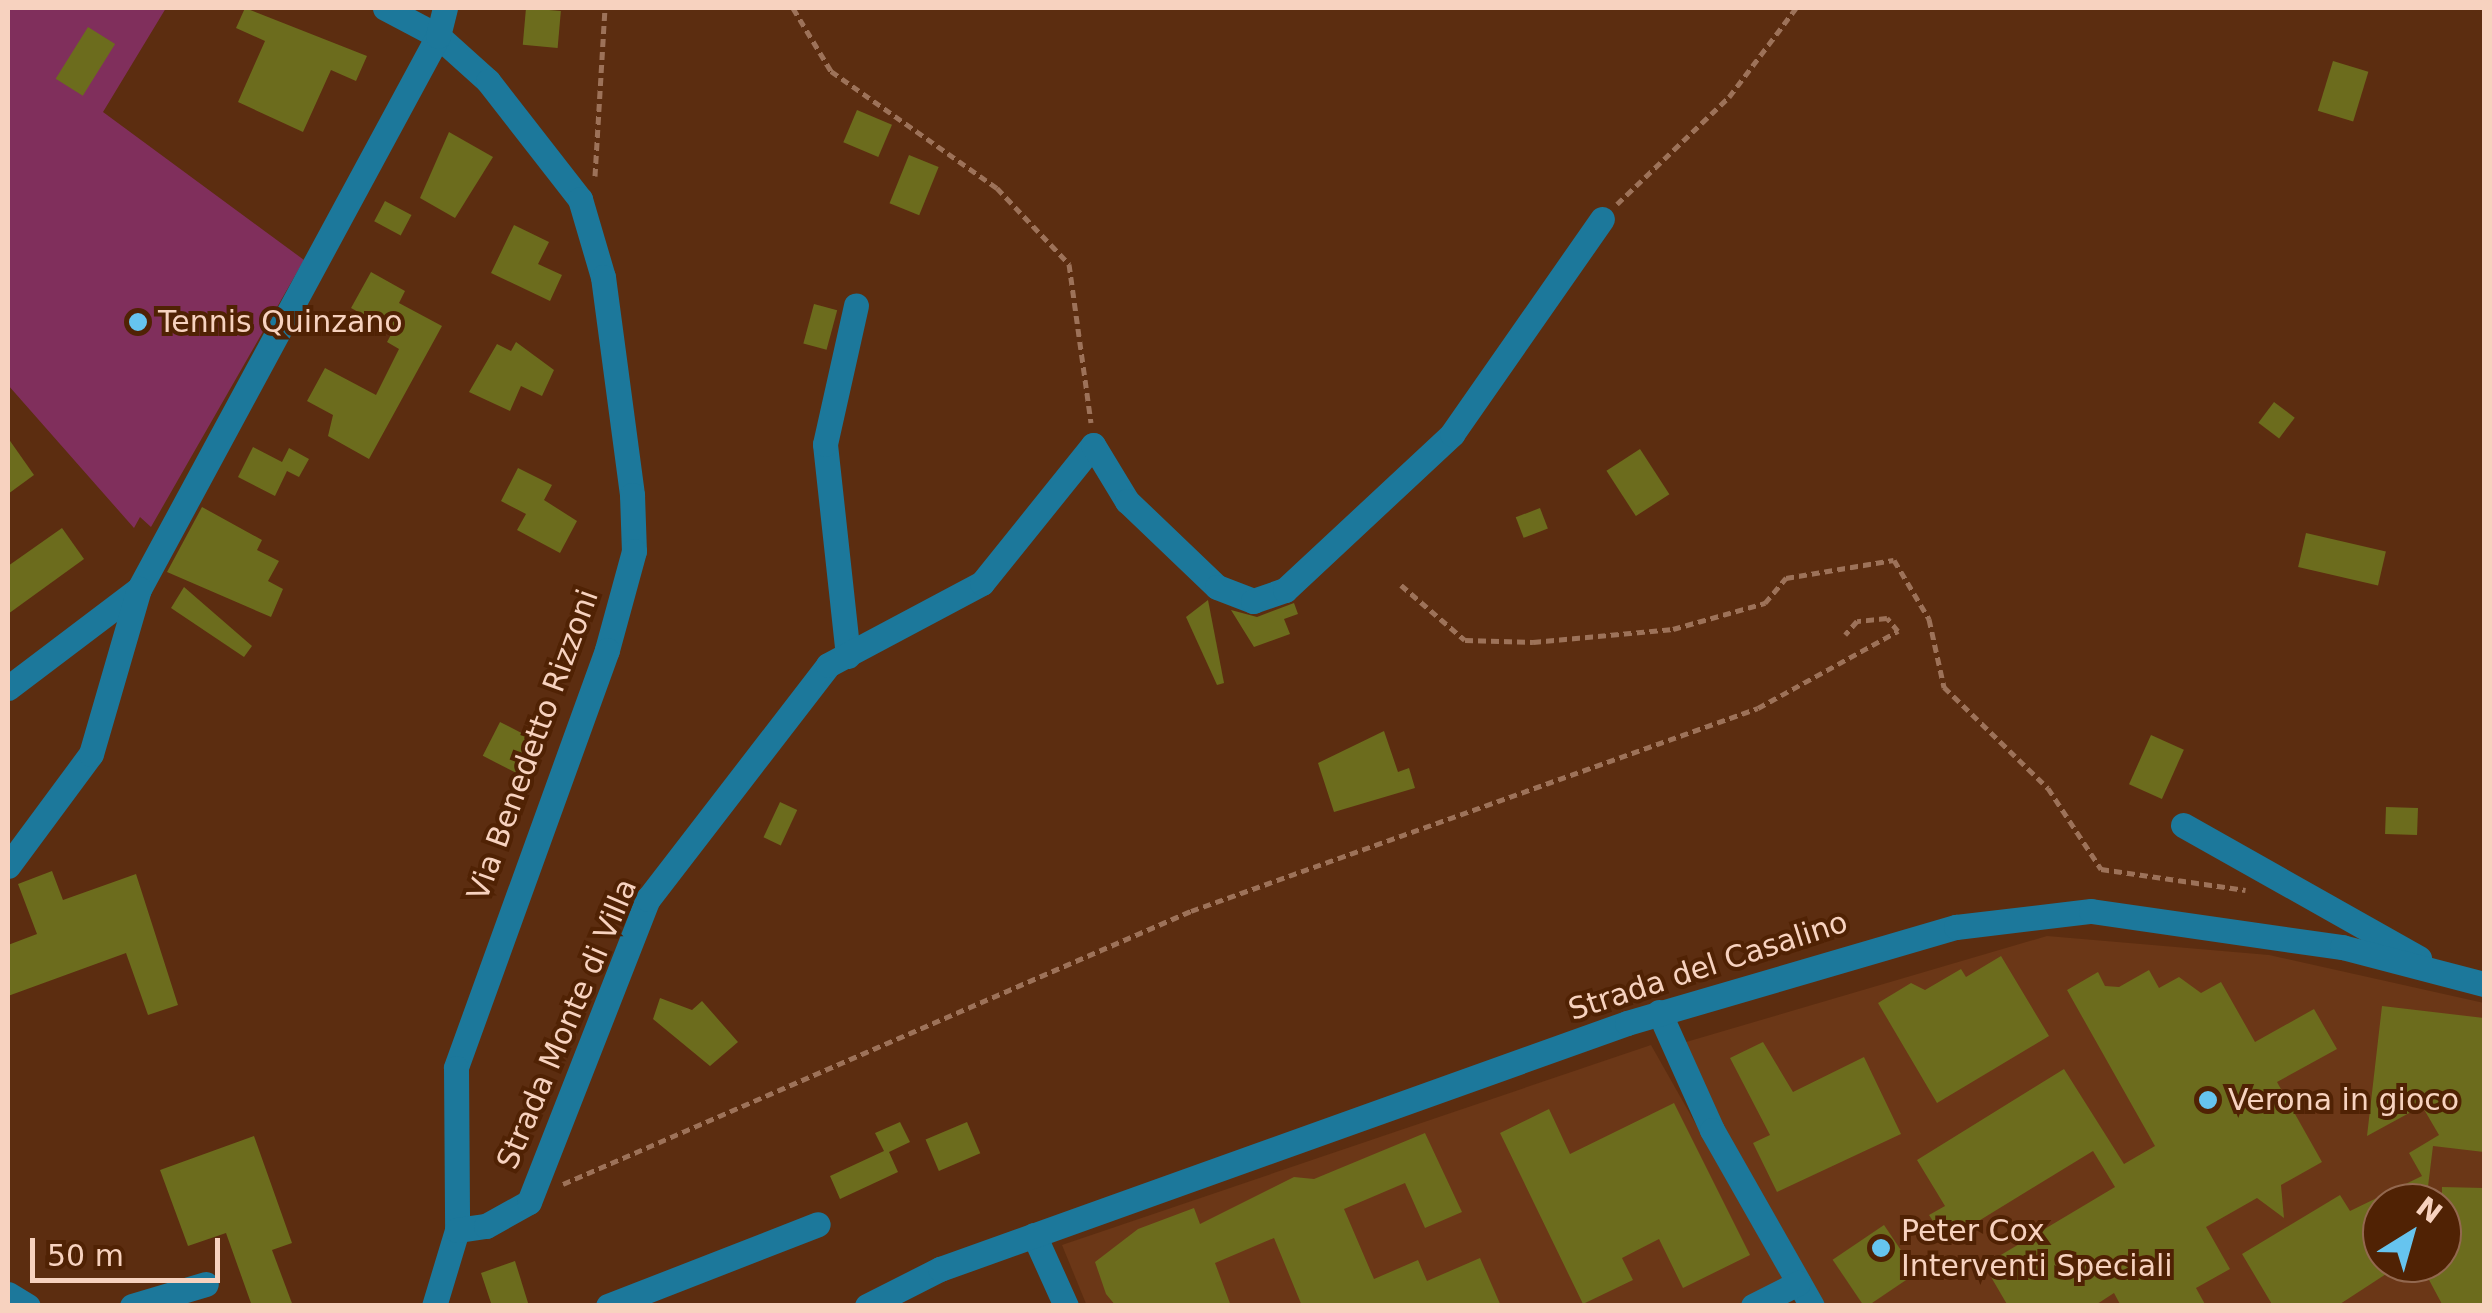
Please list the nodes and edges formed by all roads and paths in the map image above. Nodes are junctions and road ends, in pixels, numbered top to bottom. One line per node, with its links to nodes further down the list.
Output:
1 (384, 8): 6 (street, Via Benedetto Rizzoni)
2 (444, 8): 6 (street)
3 (604, 8): 7 (path)
4 (793, 8): 10 (path)
5 (1796, 8): 8 (path)
6 (438, 36): 7 (street, Via Benedetto Rizzoni); 12 (street)
7 (580, 199): 24 (street, Via Benedetto Rizzoni)
8 (1602, 218): 10 (street)
9 (856, 305): 14 (street)
10 (1093, 444): 14 (street, Strada Monte di Villa)
11 (1401, 585): 18 (path)
12 (139, 589): 15 (street); 17 (street)
13 (1845, 635): 22 (path)
14 (848, 656): 22 (street, Strada Monte di Villa)
15 (8, 688)
16 (2182, 825): 19 (street, Strada del Casalino)
17 (8, 866)
18 (2261, 894)
19 (2427, 964): 20 (street, Strada del Casalino); 21 (street, Strada del Casalino)
20 (2484, 984)
21 (1659, 1012): 25 (street, Strada del Casalino); 26 (street)
22 (529, 1202): 24 (street, Strada Monte di Villa)
23 (818, 1224): 32 (street)
24 (457, 1230): 31 (street)
25 (1034, 1235): 33 (street, Strada del Casalino); 34 (street)
26 (1798, 1282): 35 (street); 36 (street)
27 (206, 1284): 30 (street)
28 (8, 1294): 29 (street)
29 (28, 1306)
30 (132, 1306)
31 (434, 1306)
32 (608, 1306)
33 (867, 1306)
34 (1066, 1306)
35 (1753, 1306)
36 (1812, 1306)

